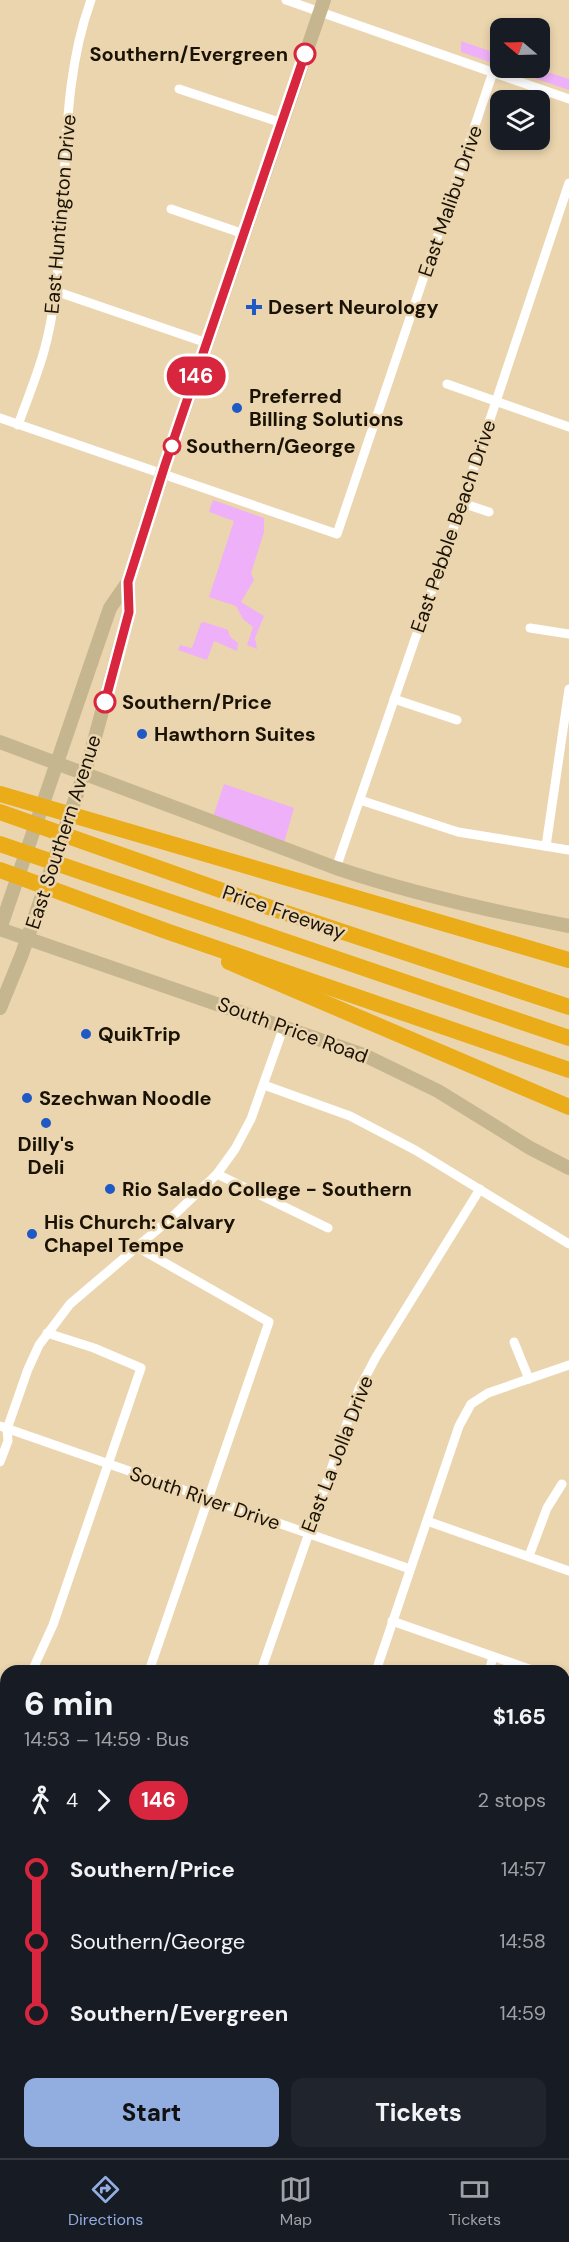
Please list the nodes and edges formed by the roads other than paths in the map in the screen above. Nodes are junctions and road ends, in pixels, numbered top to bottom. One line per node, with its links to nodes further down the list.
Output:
1 (91, 0): 13 (street, East Huntington Drive)
2 (286, 0): 3 (street)
3 (322, 6): 4 (street); 9 (main road, East Southern Avenue)
4 (490, 71)
5 (491, 78): 20 (street, East Malibu Drive)
6 (510, 78): 8 (street)
7 (179, 89): 9 (street)
8 (569, 99)
9 (282, 123): 12 (main road, East Southern Avenue)
10 (569, 183): 16 (street, East Pebble Beach Drive)
11 (171, 209): 12 (street)
12 (244, 234): 14 (main road, East Southern Avenue)
13 (55, 291): 14 (street); 18 (street, East Huntington Drive)
14 (207, 343): 20 (main road, East Southern Avenue)
15 (447, 384): 16 (street)
16 (496, 402): 19 (street); 21 (street, East Pebble Beach Drive)
17 (0, 418): 18 (street)
18 (18, 425): 20 (street)
19 (569, 427)
20 (162, 474): 23 (main road, East Southern Avenue)
21 (462, 503): 22 (street); 27 (street, East Pebble Beach Drive)
22 (489, 512)
23 (128, 582): 30 (main road, East Southern Avenue); 31 (main road, East Southern Avenue)
24 (530, 628): 25 (street)
25 (569, 634)
26 (569, 689): 36 (street)
27 (394, 699): 28 (street); 33 (street, East Pebble Beach Drive)
28 (457, 720)
29 (0, 742): 30 (main road)
30 (57, 763): 31 (main road); 41 (main road, East Southern Avenue)
31 (84, 773): 38 (main road); 43 (main road, East Southern Avenue)
32 (0, 794): 44 (highway)
33 (360, 800): 36 (street); 38 (street, East Pebble Beach Drive)
34 (0, 812): 45 (highway, Price Freeway)
35 (0, 844): 48 (highway, Price Freeway)
36 (546, 846): 37 (street)
37 (569, 850)
38 (336, 868): 40 (main road)
39 (0, 870): 42 (highway)
40 (569, 926)
41 (0, 929): 43 (main road, South Price Road)
42 (166, 931): 49 (highway); 51 (highway)
43 (28, 938): 46 (main road, East Southern Avenue); 47 (main road, South Price Road)
44 (569, 960)
45 (569, 1007)
46 (0, 1008)
47 (284, 1026): 50 (street); 52 (main road, South Price Road)
48 (569, 1038)
49 (569, 1070)
50 (264, 1085): 53 (street); 54 (street)
51 (569, 1107)
52 (569, 1168)
53 (217, 1174): 55 (street); 57 (street)
54 (480, 1189): 56 (street); 68 (street, East La Jolla Drive)
55 (328, 1228)
56 (569, 1244)
57 (137, 1246): 58 (street); 66 (street)
58 (47, 1333): 62 (street); 64 (street)
59 (514, 1342): 61 (street)
60 (569, 1365): 61 (street)
61 (529, 1378): 67 (street)
62 (2, 1430): 63 (street); 64 (street, South River Drive)
63 (0, 1462)
64 (107, 1463): 66 (street, South River Drive); 74 (street)
65 (562, 1484): 69 (street)
66 (208, 1499): 68 (street, South River Drive); 75 (street)
67 (427, 1521): 69 (street); 70 (street)
68 (307, 1533): 70 (street, South River Drive); 76 (street, East La Jolla Drive)
69 (529, 1556): 71 (street)
70 (410, 1569): 72 (street)
71 (569, 1571)
72 (392, 1621): 73 (street); 77 (street)
73 (494, 1657): 78 (street); 79 (street)
74 (35, 1665)
75 (151, 1665)
76 (263, 1665)
77 (378, 1665)
78 (491, 1665)
79 (517, 1665)

